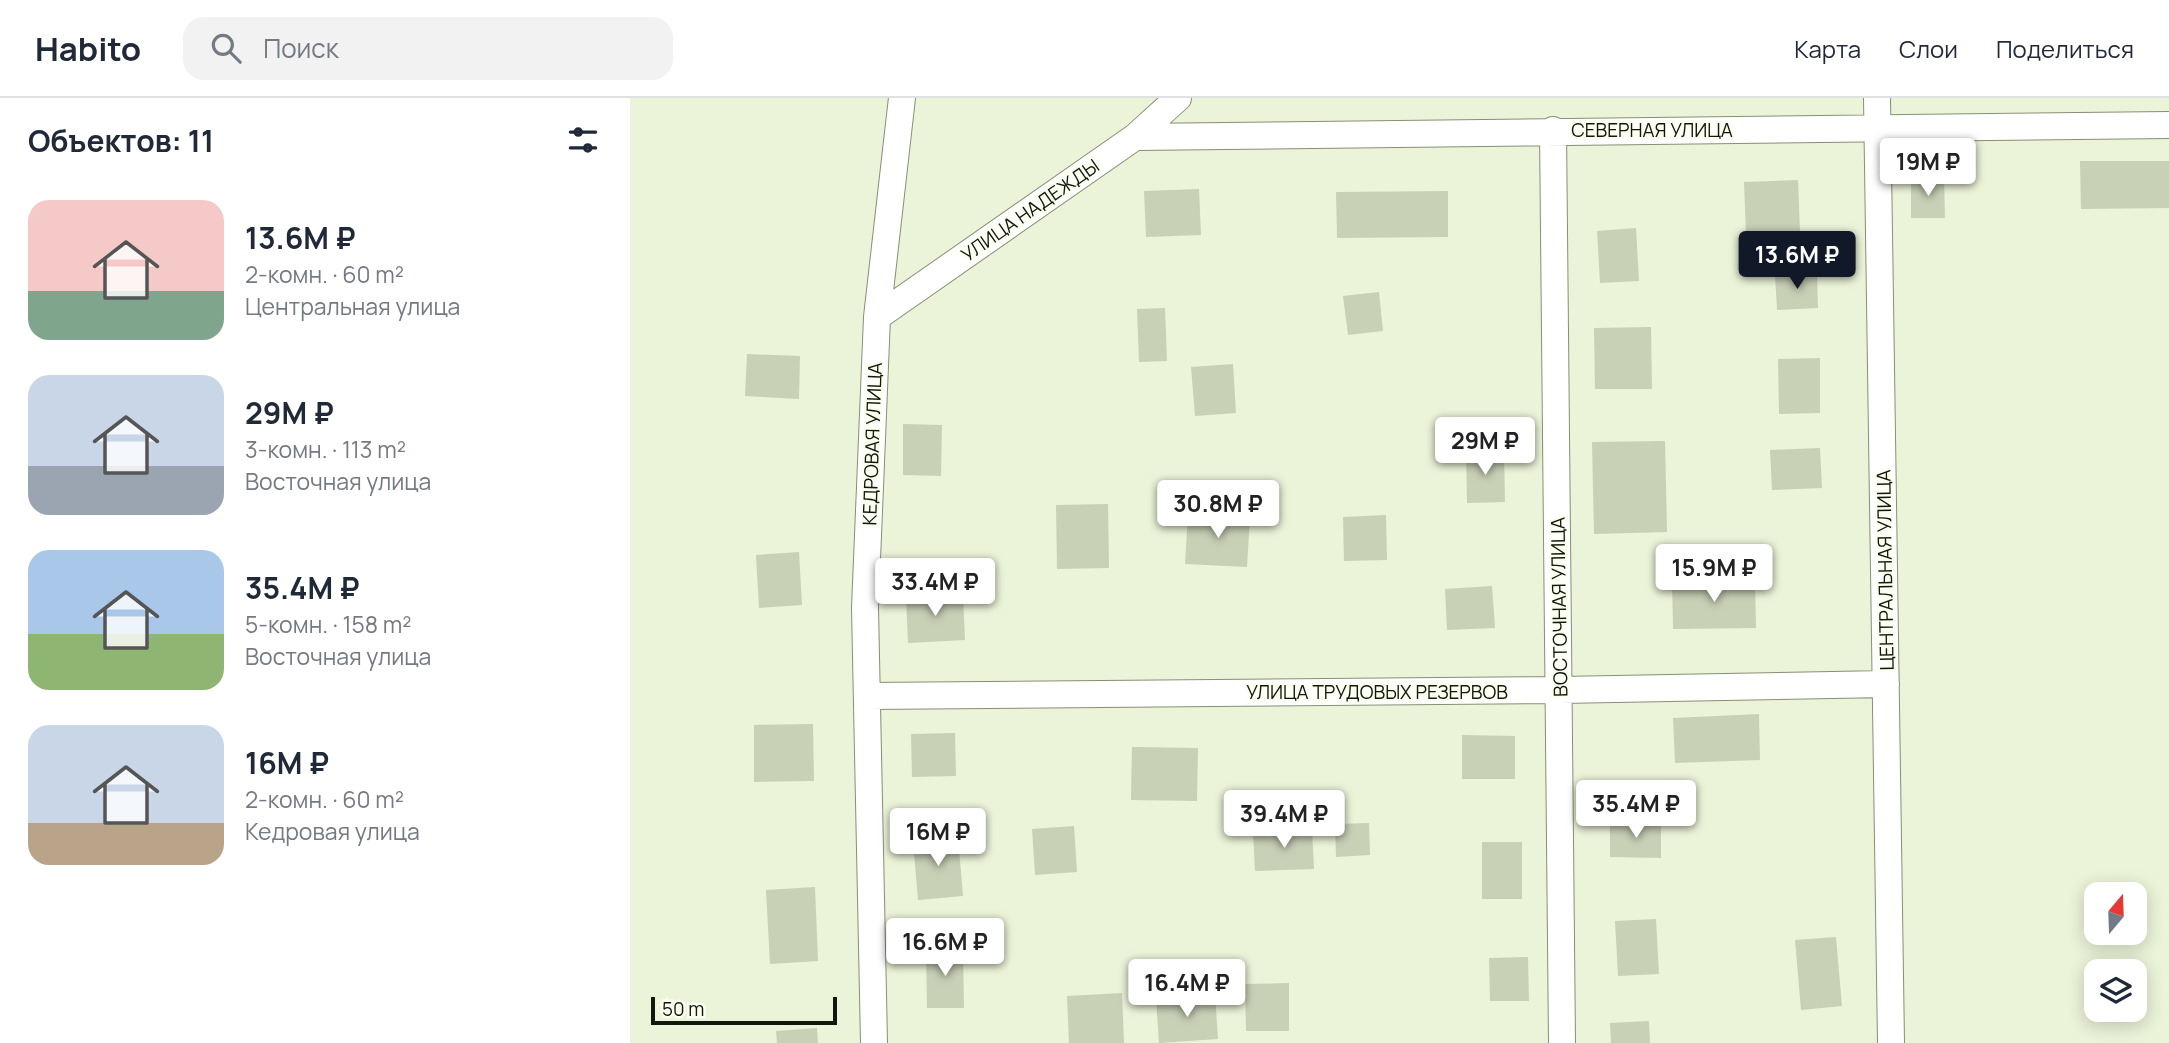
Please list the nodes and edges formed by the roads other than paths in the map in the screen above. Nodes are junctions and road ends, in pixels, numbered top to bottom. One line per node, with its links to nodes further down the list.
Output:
1 (902, 98): 8 (street, КЕДРОВАЯ УЛИЦА)
2 (1178, 98): 7 (street, УЛИЦА НАДЕЖДЫ)
3 (1877, 98): 5 (street, ЦЕНТРАЛЬНАЯ УЛИЦА)
4 (2169, 125): 5 (street, СЕВЕРНАЯ УЛИЦА)
5 (1879, 129): 6 (street, СЕВЕРНАЯ УЛИЦА); 9 (street, ЦЕНТРАЛЬНАЯ УЛИЦА)
6 (1553, 130): 7 (street, СЕВЕРНАЯ УЛИЦА); 10 (street, ВОСТОЧНАЯ УЛИЦА)
7 (1135, 137): 8 (street, УЛИЦА НАДЕЖДЫ)
8 (877, 317): 11 (street, КЕДРОВАЯ УЛИЦА)
9 (1886, 684): 10 (street, УЛИЦА ТРУДОВЫХ РЕЗЕРВОВ); 14 (street, ЦЕНТРАЛЬНАЯ УЛИЦА)
10 (1560, 690): 11 (street, УЛИЦА ТРУДОВЫХ РЕЗЕРВОВ); 13 (street, ВОСТОЧНАЯ УЛИЦА)
11 (867, 695): 12 (street, КЕДРОВАЯ УЛИЦА)
12 (874, 1043)
13 (1563, 1043)
14 (1891, 1043)

